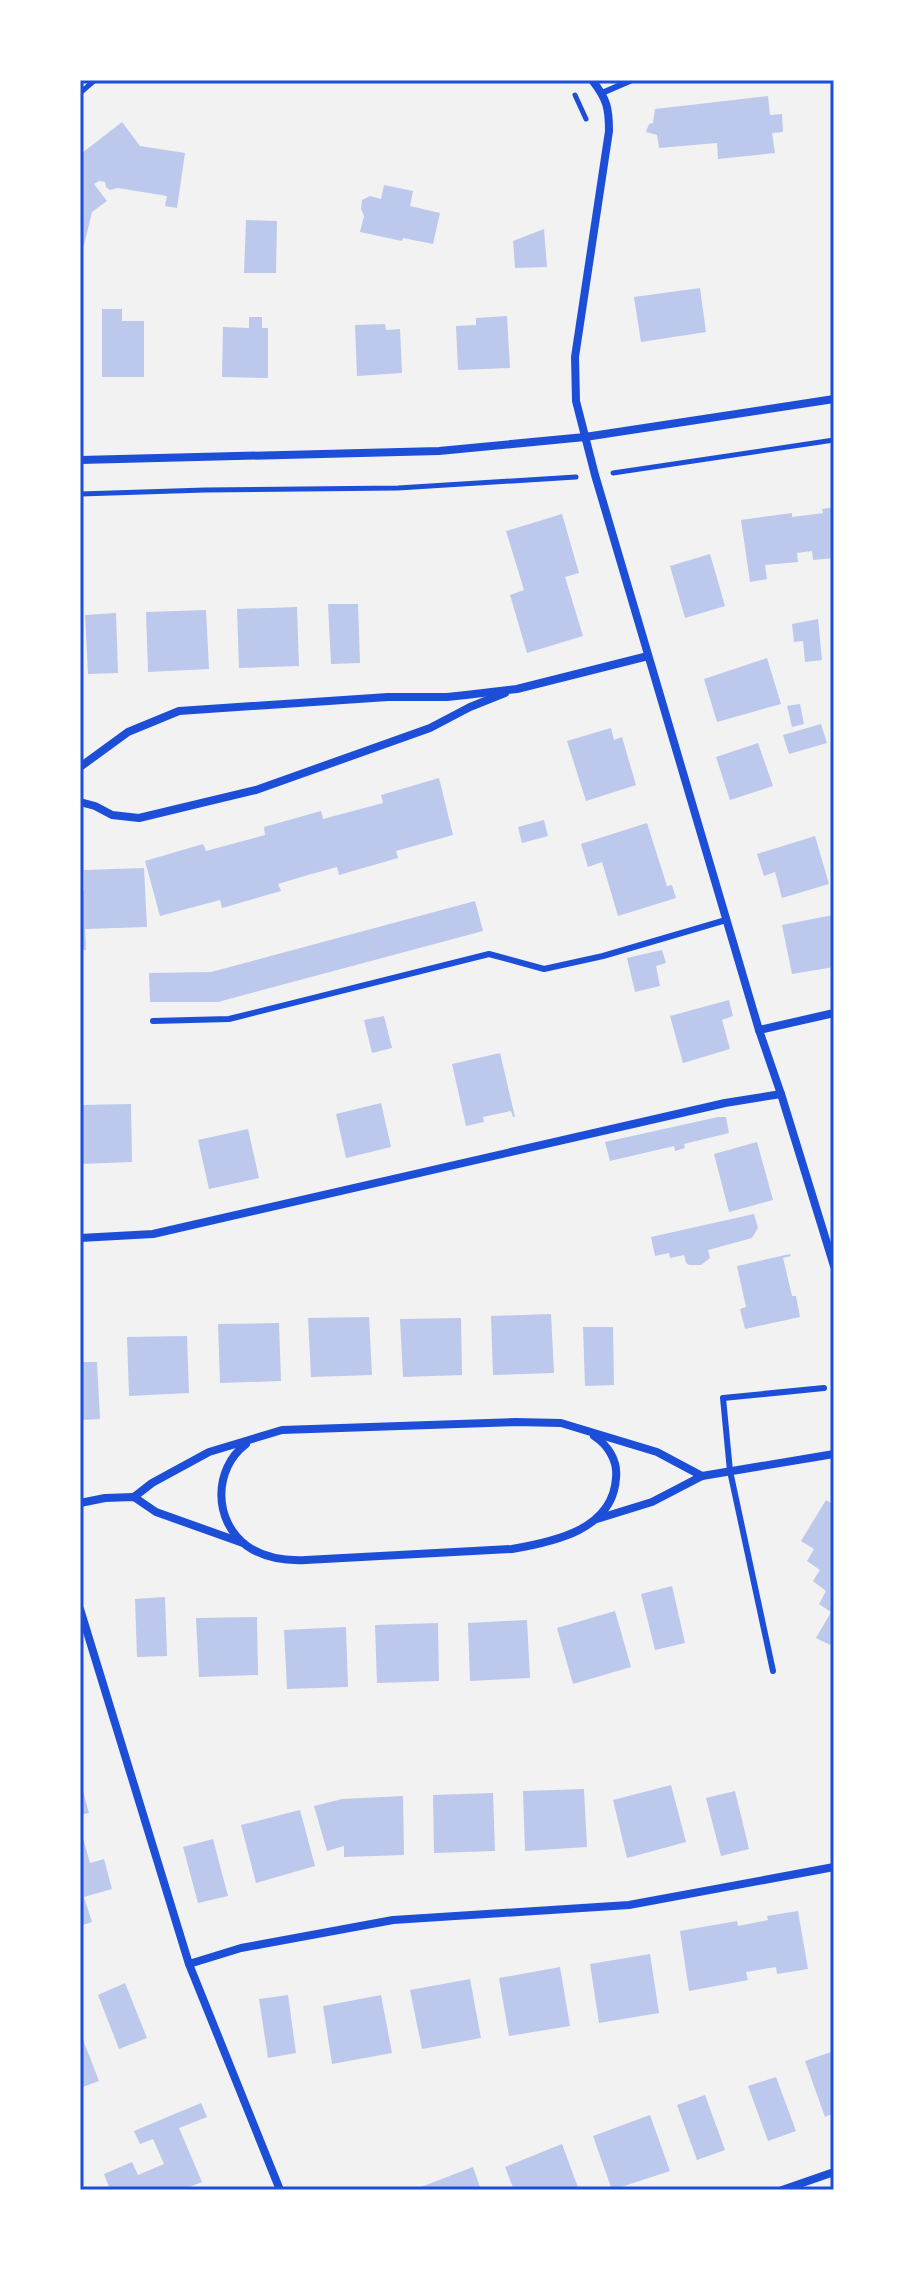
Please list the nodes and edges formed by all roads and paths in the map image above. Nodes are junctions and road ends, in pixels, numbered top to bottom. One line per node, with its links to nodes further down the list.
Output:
1 (95, 80): 4 (path)
2 (592, 80): 5 (street)
3 (632, 80): 5 (lane)
4 (80, 93)
5 (602, 93): 7 (street)
6 (834, 399): 7 (street)
7 (585, 437): 9 (street); 10 (street)
8 (834, 440): 10 (path)
9 (80, 460)
10 (595, 475): 11 (path); 12 (street)
11 (80, 494)
12 (648, 656): 13 (street); 16 (street)
13 (517, 689): 14 (street); 15 (street)
14 (80, 767)
15 (80, 802)
16 (726, 920): 18 (lane); 19 (street)
17 (834, 1013): 19 (street)
18 (153, 1021)
19 (759, 1030): 20 (street)
20 (781, 1094): 21 (street); 22 (street)
21 (80, 1238)
22 (834, 1266)
23 (824, 1388): 27 (lane)
24 (587, 1431): 25 (street); 28 (street); 31 (street)
25 (255, 1438): 29 (street); 32 (street)
26 (834, 1454): 27 (street)
27 (730, 1471): 28 (street); 34 (lane)
28 (702, 1476): 31 (street)
29 (134, 1497): 30 (street); 32 (street)
30 (80, 1503)
31 (597, 1519): 32 (street)
32 (243, 1543)
33 (80, 1609): 36 (street)
34 (773, 1671)
35 (834, 1867): 36 (street)
36 (189, 1964): 38 (street)
37 (834, 2172): 39 (street)
38 (280, 2190)
39 (782, 2190)

